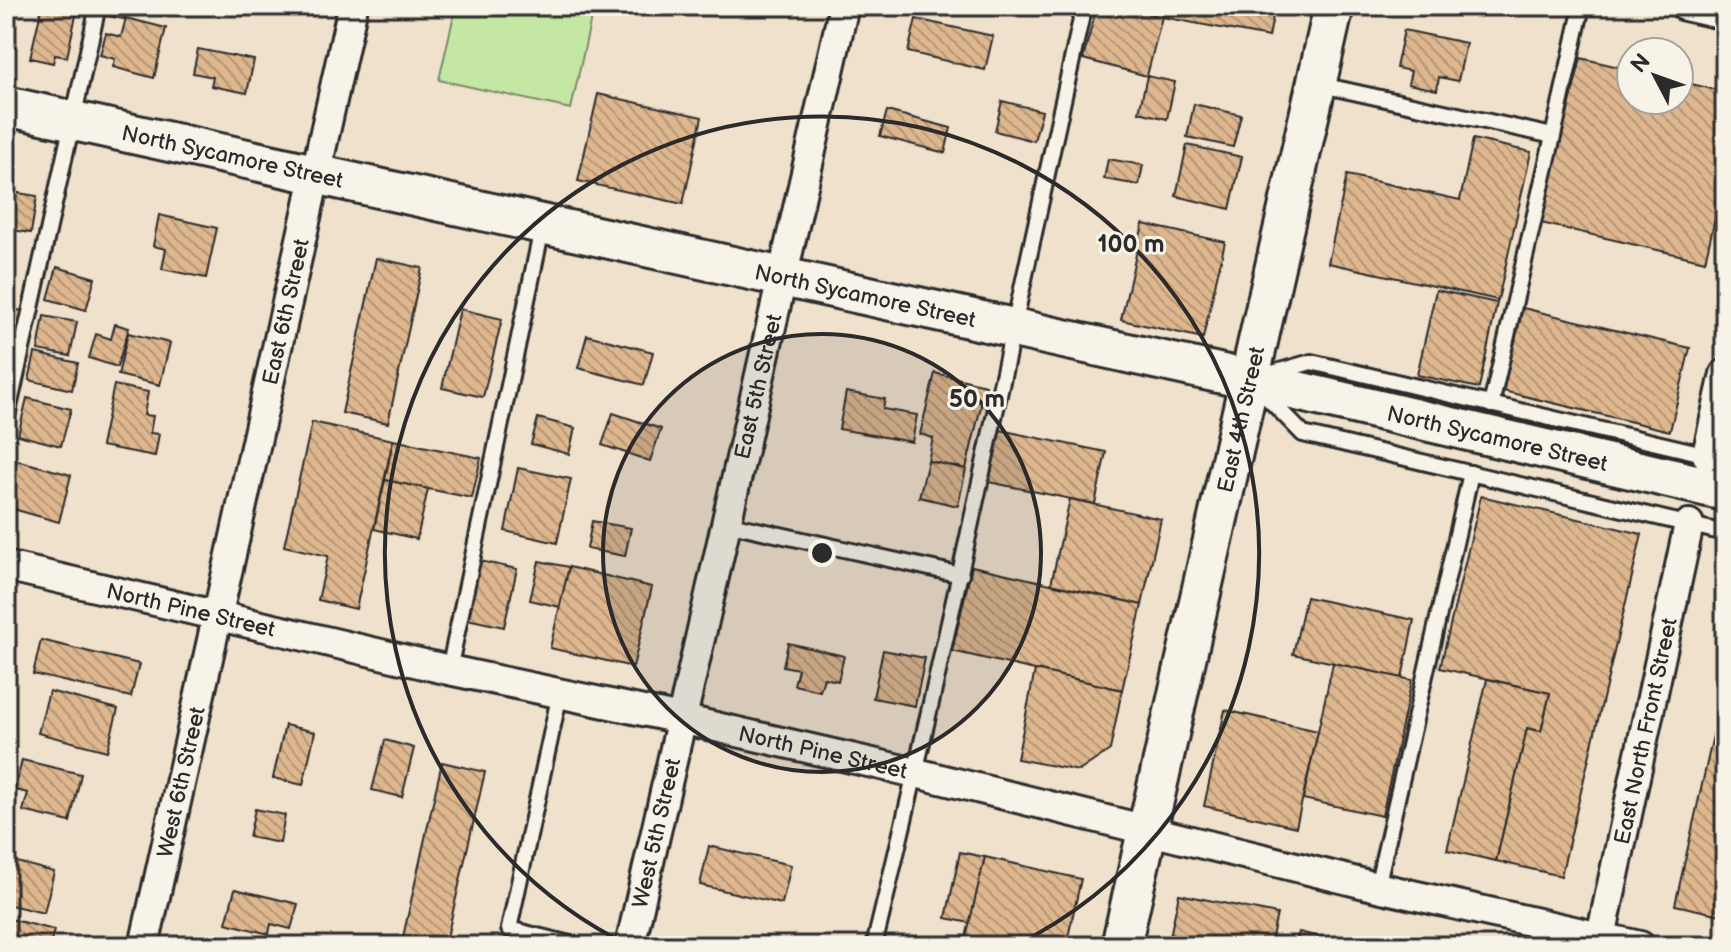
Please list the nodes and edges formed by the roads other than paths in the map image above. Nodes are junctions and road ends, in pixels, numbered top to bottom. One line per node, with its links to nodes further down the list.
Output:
1 (98, 6): 11 (lane)
2 (353, 6): 13 (street, East 6th Street)
3 (844, 6): 15 (street, East 5th Street)
4 (1084, 6): 16 (lane)
5 (1334, 6): 9 (main road, East 4th Street)
6 (1582, 6): 12 (lane)
7 (1685, 6): 8 (street)
8 (1725, 15)
9 (1316, 84): 12 (lane); 18 (main road, East 4th Street)
10 (6, 106): 11 (main road, North Sycamore Street)
11 (73, 121): 13 (main road, North Sycamore Street); 20 (lane)
12 (1553, 136): 19 (lane)
13 (316, 174): 14 (main road, North Sycamore Street); 29 (street, East 6th Street)
14 (543, 224): 15 (main road, North Sycamore Street); 30 (lane)
15 (782, 276): 16 (main road, North Sycamore Street); 24 (street, East 5th Street)
16 (1012, 327): 18 (main road, North Sycamore Street); 28 (lane)
17 (1725, 374): 21 (street)
18 (1250, 380): 19 (lane); 22 (lane); 23 (main road, North Sycamore Street); 34 (main road, East 4th Street)
19 (1491, 405): 21 (lane)
20 (6, 421)
21 (1716, 457)
22 (1471, 473): 25 (lane); 35 (lane)
23 (1725, 491)
24 (726, 523): 28 (lane); 32 (street, East 5th Street)
25 (1689, 524): 26 (lane); 36 (street, East North Front Street)
26 (1725, 533)
27 (6, 566): 29 (street, North Pine Street)
28 (961, 575): 33 (lane)
29 (217, 616): 30 (street, North Pine Street); 37 (street, West 6th Street)
30 (449, 670): 31 (street, North Pine Street)
31 (560, 693): 32 (street, North Pine Street); 38 (lane)
32 (681, 719): 33 (street, North Pine Street); 39 (street, West 5th Street)
33 (916, 773): 34 (street, North Pine Street); 40 (lane)
34 (1146, 831): 35 (street, North Pine Street); 41 (main road, East 4th Street)
35 (1377, 887): 36 (street, North Pine Street)
36 (1600, 941): 42 (street, North Pine Street)
37 (144, 946)
38 (578, 946)
39 (630, 946)
40 (874, 946)
41 (1121, 946)
42 (1640, 946)

